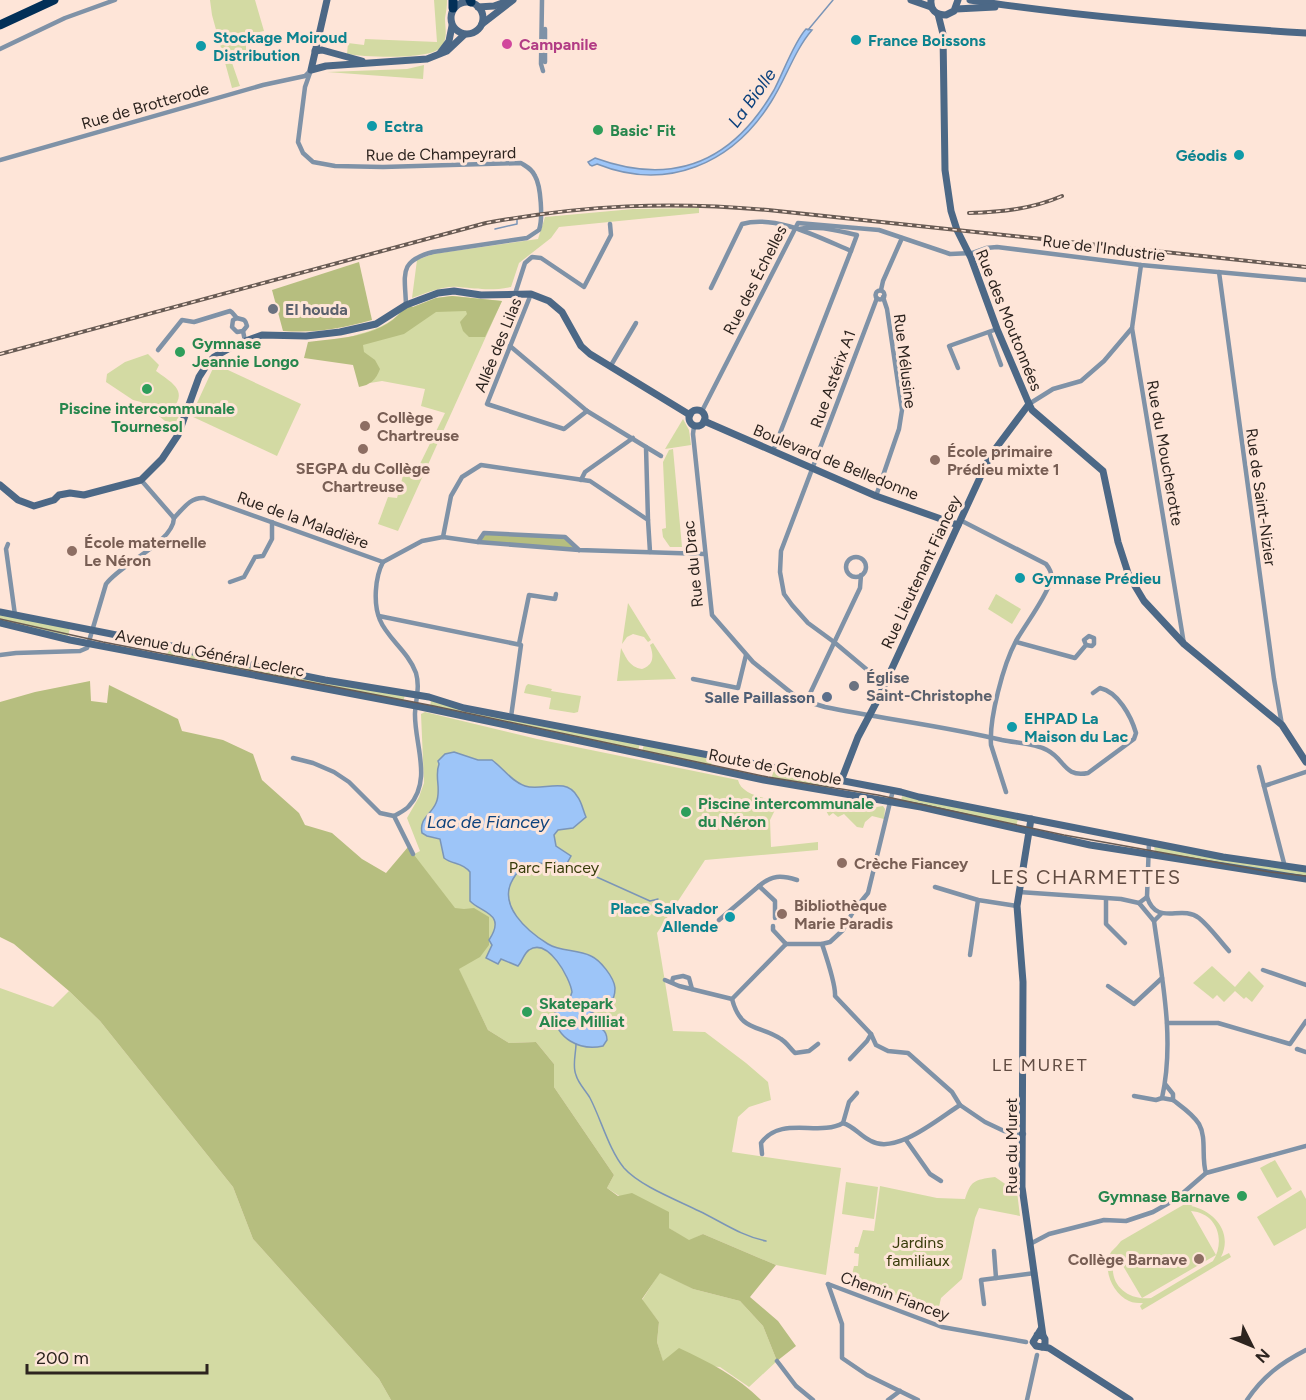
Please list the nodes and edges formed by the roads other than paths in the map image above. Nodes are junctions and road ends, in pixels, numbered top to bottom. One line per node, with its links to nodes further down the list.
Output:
1 (54, 0): 17 (highway)
2 (63, 0): 17 (highway)
3 (115, 0): 24 (street)
4 (327, 0): 25 (street)
5 (512, 0): 10 (street); 18 (street)
6 (544, 0): 6 (street)
7 (911, 0): 12 (street)
8 (958, 0): 14 (street)
9 (970, 0): 13 (street)
10 (473, 3): 11 (street); 18 (street)
11 (453, 4): 20 (street)
12 (931, 4): 15 (street)
13 (1015, 7): 14 (street); 21 (street)
14 (956, 9): 16 (street)
15 (938, 14): 16 (street); 22 (street, Rue des Moutonnées)
16 (950, 14): 22 (street, Rue des Moutonnées)
17 (11, 20): 19 (highway)
18 (482, 24): 23 (street)
19 (0, 25)
20 (452, 26): 23 (street); 26 (street)
21 (1306, 33)
22 (943, 34): 36 (street, Rue des Moutonnées)
23 (464, 35): 26 (street)
24 (0, 49)
25 (315, 51): 27 (street); 28 (street)
26 (438, 55): 27 (street)
27 (368, 63): 28 (street)
28 (310, 70): 29 (street, Rue de Brotterode); 30 (street, Rue de Champeyrard)
29 (297, 77): 30 (street); 31 (street, Rue de Brotterode)
30 (306, 85): 46 (street, Rue de Champeyrard)
31 (0, 160)
32 (610, 224): 42 (street)
33 (798, 226): 34 (street, Rue des Échelles); 35 (street); 35 (street); 40 (street); 61 (street, Rue des Échelles)
34 (902, 238): 36 (street, Rue de l'Industrie); 41 (street)
35 (851, 251): 67 (street)
36 (968, 252): 37 (street, Rue de l'Industrie); 50 (street, Rue des Moutonnées)
37 (1141, 265): 38 (street, Rue de l'Industrie); 49 (street, Rue du Moucherotte)
38 (1219, 272): 39 (street, Rue de l'Industrie); 109 (street, Rue de Saint-Nizier)
39 (1306, 280)
40 (711, 288)
41 (881, 290): 44 (street); 45 (street)
42 (515, 294): 43 (street); 46 (street)
43 (531, 294): 54 (street, Allée des Lilas); 57 (street)
44 (883, 297): 45 (street); 73 (street, Rue Mélusine)
45 (877, 298): 69 (street, Rue Astérix A1)
46 (406, 305): 53 (street)
47 (237, 318): 51 (street); 51 (street); 55 (street)
48 (636, 323): 57 (street)
49 (1132, 328): 59 (street); 96 (street, Rue du Moucherotte)
50 (996, 329): 52 (street); 59 (street, Rue des Moutonnées)
51 (243, 332): 53 (street)
52 (988, 332): 56 (street); 58 (street)
53 (245, 340): 70 (street)
54 (510, 346): 60 (street); 60 (street, Allée des Lilas)
55 (158, 350)
56 (1001, 364)
57 (610, 367): 62 (street)
58 (958, 368)
59 (1029, 404): 77 (street, Rue Lieutenant Fiancey); 96 (street, Rue des Moutonnées)
60 (587, 411): 65 (street)
61 (702, 411): 62 (street); 63 (street)
62 (690, 415): 64 (street)
63 (705, 421): 64 (street); 67 (street, Boulevard de Belledonne)
64 (694, 426): 83 (street, Rue du Drac)
65 (633, 438): 66 (street); 71 (street)
66 (646, 447): 68 (street); 75 (street)
67 (773, 451): 69 (street, Boulevard de Belledonne)
68 (661, 456)
69 (813, 468): 73 (street, Boulevard de Belledonne); 93 (street, Rue Astérix A1)
70 (141, 480): 72 (street); 74 (street)
71 (582, 480): 75 (street); 78 (street)
72 (0, 485)
73 (876, 496): 77 (street, Boulevard de Belledonne)
74 (174, 518): 76 (street, Rue de la Maladière); 92 (street, Rue de la Maladière)
75 (648, 520): 82 (street)
76 (272, 522): 84 (street, Rue de la Maladière); 86 (street)
77 (959, 522): 94 (street); 102 (street, Rue Lieutenant Fiancey)
78 (443, 537): 79 (street); 84 (street)
79 (478, 542): 81 (street); 81 (street)
80 (8, 544): 89 (street)
81 (579, 550): 82 (street)
82 (650, 552): 83 (street)
83 (705, 554): 100 (street, Rue du Drac)
84 (383, 562): 90 (street, Rue de la Maladière)
85 (861, 575): 85 (street); 93 (street)
86 (230, 582)
87 (556, 594): 97 (street)
88 (0, 612): 89 (street, Avenue du Général Leclerc)
89 (15, 615): 92 (street, Avenue du Général Leclerc)
90 (379, 616): 97 (street); 104 (street, Rue de la Maladière)
91 (0, 622): 95 (street, Avenue du Général Leclerc)
92 (93, 632): 95 (street, Rue de la Maladière); 104 (street, Avenue du Général Leclerc)
93 (834, 642): 102 (street, Rue Astérix A1); 105 (street)
94 (1016, 642): 98 (street); 110 (street)
95 (90, 644): 99 (street); 106 (street, Avenue du Général Leclerc)
96 (1184, 644): 109 (street, Rue des Moutonnées)
97 (519, 645): 108 (street)
98 (1086, 645)
99 (0, 655)
100 (746, 655): 101 (street); 105 (street, Rue du Drac)
101 (693, 679)
102 (884, 684): 107 (street, Rue Lieutenant Fiancey)
103 (1093, 693): 110 (street, Rue du Drac)
104 (418, 695): 106 (street, Rue de la Maladière); 108 (street, Route de Grenoble)
105 (806, 702): 107 (street, Rue du Drac)
106 (416, 706): 118 (street, Route de Grenoble); 121 (street)
107 (868, 716): 110 (street, Rue du Drac); 115 (street, Rue Lieutenant Fiancey)
108 (511, 717): 115 (street, Route de Grenoble)
109 (1282, 725): 112 (street, Rue des Moutonnées)
110 (991, 737): 119 (street)
111 (293, 758): 121 (street)
112 (1306, 762)
113 (1259, 767): 116 (street)
114 (1306, 772): 116 (street)
115 (841, 781): 117 (street, Route de Grenoble); 118 (street, Rue Lieutenant Fiancey)
116 (1264, 786): 127 (street)
117 (893, 790): 120 (street); 122 (street, Route de Grenoble)
118 (834, 792): 120 (street, Route de Grenoble)
119 (1006, 792)
120 (891, 803): 123 (street, Route de Grenoble); 146 (street)
121 (394, 816): 126 (street)
122 (1032, 819): 123 (street, Rue du Muret); 124 (street, Route de Grenoble)
123 (1029, 832): 125 (street, Route de Grenoble); 133 (street, Rue du Muret)
124 (1149, 842): 125 (street); 127 (street, Route de Grenoble)
125 (1148, 853): 129 (street, Route de Grenoble); 134 (street)
126 (413, 854)
127 (1285, 867): 128 (street, Route de Grenoble)
128 (1306, 869)
129 (1306, 879)
130 (797, 880): 131 (street)
131 (759, 886): 140 (street); 141 (street)
132 (934, 887): 136 (street)
133 (1019, 892): 135 (street); 138 (street, Rue du Muret)
134 (1147, 897): 137 (street); 139 (street)
135 (1106, 899): 137 (street); 144 (street)
136 (978, 900): 138 (street); 148 (street)
137 (1139, 903): 142 (street)
138 (1017, 906): 171 (street, Rue du Muret)
139 (1161, 914): 142 (street); 147 (street)
140 (775, 918)
141 (719, 920)
142 (1154, 921): 150 (street)
143 (773, 926): 145 (street)
144 (1125, 943)
145 (786, 944): 146 (street); 156 (street)
146 (822, 944): 159 (street)
147 (1228, 951)
148 (970, 955)
149 (1263, 970): 153 (street)
150 (1162, 978): 154 (street); 158 (street)
151 (665, 980): 152 (street)
152 (672, 982): 155 (street); 155 (street)
153 (1306, 985)
154 (1108, 986)
155 (692, 989): 156 (street)
156 (732, 999): 160 (street)
157 (1306, 1021): 158 (street)
158 (1167, 1023): 164 (street)
159 (871, 1036): 163 (street); 169 (street)
160 (818, 1044)
161 (1297, 1049): 162 (street)
162 (1306, 1052)
163 (850, 1059)
164 (1165, 1084): 167 (street); 168 (street)
165 (857, 1093): 170 (street)
166 (1134, 1096): 167 (street)
167 (1162, 1098): 168 (street)
168 (1173, 1100): 175 (street)
169 (960, 1105): 171 (street); 172 (street)
170 (843, 1123): 172 (street); 174 (street)
171 (1024, 1134): 177 (street, Rue du Muret)
172 (906, 1140): 176 (street)
173 (1306, 1146): 175 (street)
174 (762, 1154)
175 (1206, 1173): 177 (street)
176 (941, 1180)
177 (1030, 1244): 179 (street, Rue du Muret)
178 (994, 1251): 180 (street)
179 (1035, 1273): 180 (street); 182 (street, Rue du Muret)
180 (996, 1278): 181 (street)
181 (984, 1304)
182 (1039, 1343): 185 (street, Chemin Fiancey); 189 (street); 190 (street)
183 (1306, 1350): 191 (street)
184 (777, 1361): 186 (street)
185 (900, 1391): 187 (street); 188 (street)
186 (813, 1400)
187 (888, 1400)
188 (918, 1400)
189 (1027, 1400)
190 (1130, 1400)
191 (1247, 1400)

